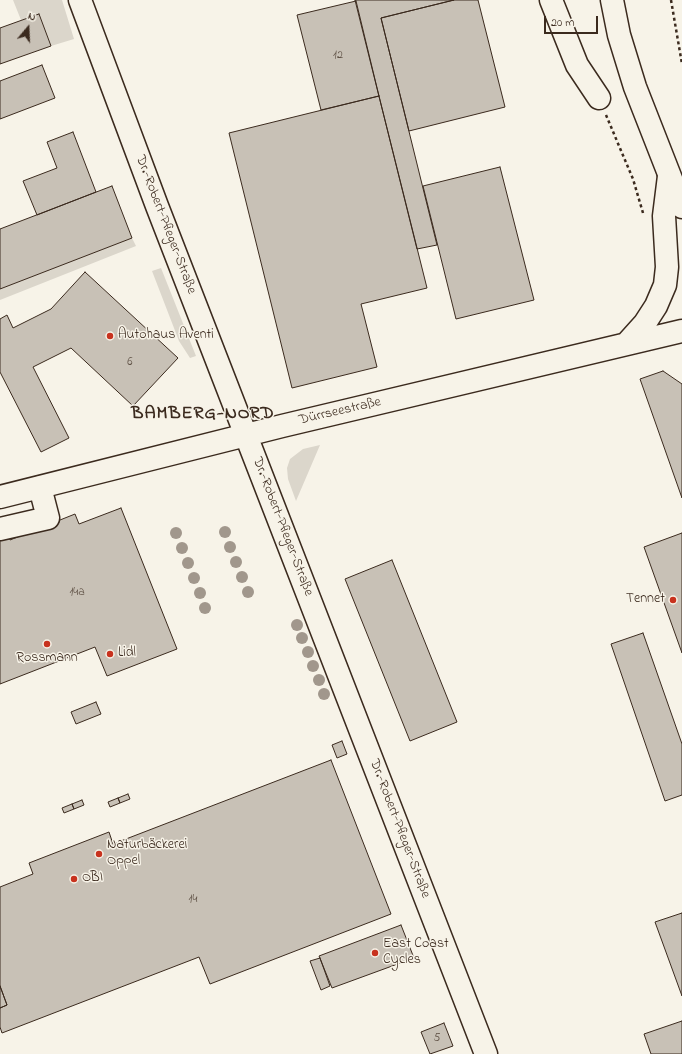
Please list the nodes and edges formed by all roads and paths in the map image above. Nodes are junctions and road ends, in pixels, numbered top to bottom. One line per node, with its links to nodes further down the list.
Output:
1 (80, 0): 12 (street, Dr.-Robert-Pfleger-Straße)
2 (551, 0): 6 (street)
3 (612, 0): 7 (street)
4 (671, 0): 5 (path)
5 (682, 64)
6 (599, 98): 9 (path)
7 (669, 176): 8 (street); 11 (street)
8 (682, 207)
9 (645, 219)
10 (682, 331): 11 (street, Dürrseestraße)
11 (627, 343): 12 (street, Dürrseestraße)
12 (246, 435): 13 (street, Dürrseestraße); 16 (street, Dr.-Robert-Pfleger-Straße)
13 (40, 487): 14 (street, Dürrseestraße); 15 (street)
14 (0, 498)
15 (0, 529)
16 (486, 1054)

